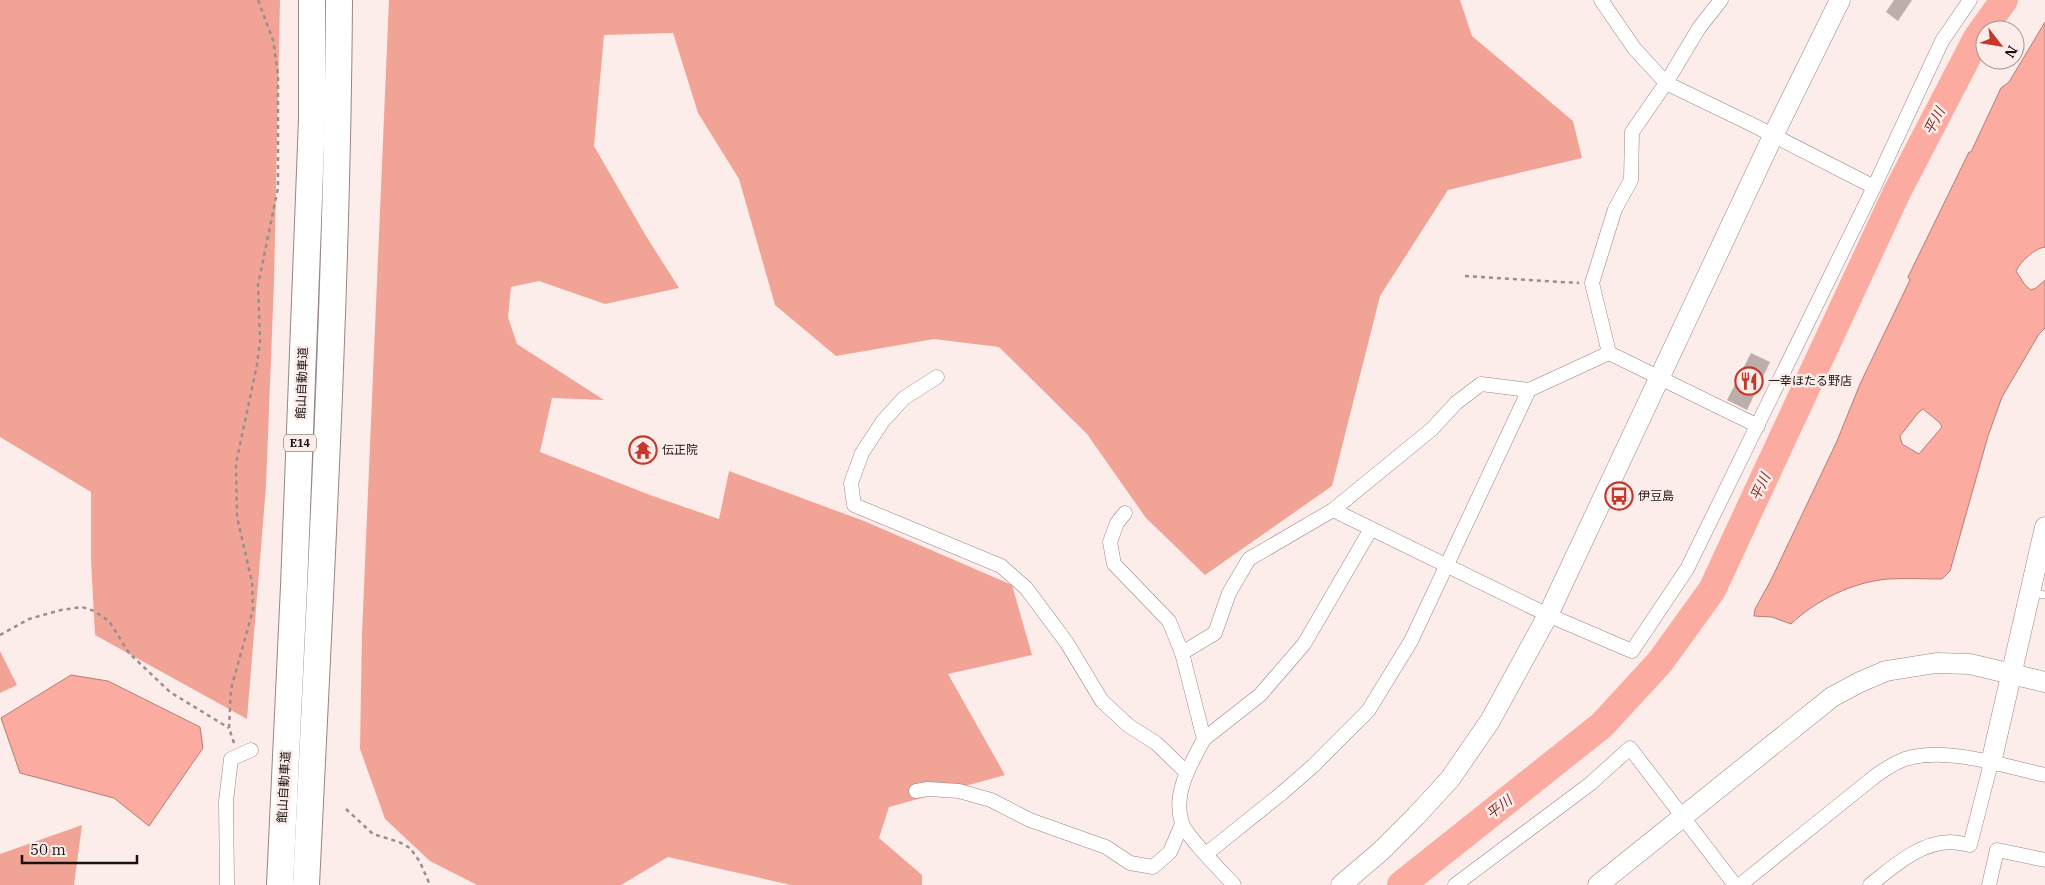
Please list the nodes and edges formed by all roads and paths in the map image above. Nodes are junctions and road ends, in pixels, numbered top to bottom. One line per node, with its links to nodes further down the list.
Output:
1 (258, 0): 25 (path)
2 (312, 0): 41 (highway, 館山自動車道 / E14)
3 (338, 0): 42 (highway, 館山自動車道 / E14)
4 (1601, 0): 8 (street)
5 (1721, 0): 8 (street)
6 (1840, 0): 9 (street)
7 (1970, 0): 10 (street)
8 (1666, 83): 9 (street); 12 (street)
9 (1773, 136): 10 (street); 15 (street)
10 (1874, 187): 17 (street)
11 (1465, 276): 12 (path)
12 (1592, 284): 13 (street)
13 (1609, 353): 15 (street); 16 (street)
14 (937, 377): 32 (street)
15 (1658, 378): 17 (street); 24 (street)
16 (1529, 390): 18 (street); 22 (street)
17 (1758, 426): 24 (street)
18 (1333, 510): 21 (street); 26 (street)
19 (1125, 513): 26 (street)
20 (2045, 527): 23 (street)
21 (1372, 529): 22 (street); 29 (street)
22 (1446, 565): 24 (street); 38 (street)
23 (2037, 587): 27 (street)
24 (1548, 615): 45 (street)
25 (0, 634)
26 (1182, 653): 29 (street)
27 (2011, 674): 28 (street); 31 (street); 36 (street)
28 (2045, 682)
29 (1204, 740): 32 (street)
30 (251, 750): 40 (street)
31 (1991, 764): 33 (street); 49 (street); 50 (street)
32 (1186, 772): 37 (street)
33 (2045, 775)
34 (916, 791): 37 (street)
35 (346, 809): 43 (path)
36 (1683, 817): 46 (street); 47 (street); 48 (street)
37 (1182, 824): 38 (street)
38 (1206, 854): 44 (street)
39 (2045, 860): 51 (street)
40 (228, 885)
41 (280, 885)
42 (306, 885)
43 (430, 885)
44 (1234, 885)
45 (1341, 885)
46 (1456, 885)
47 (1598, 885)
48 (1735, 885)
49 (1740, 885)
50 (1870, 885)
51 (1989, 885)

